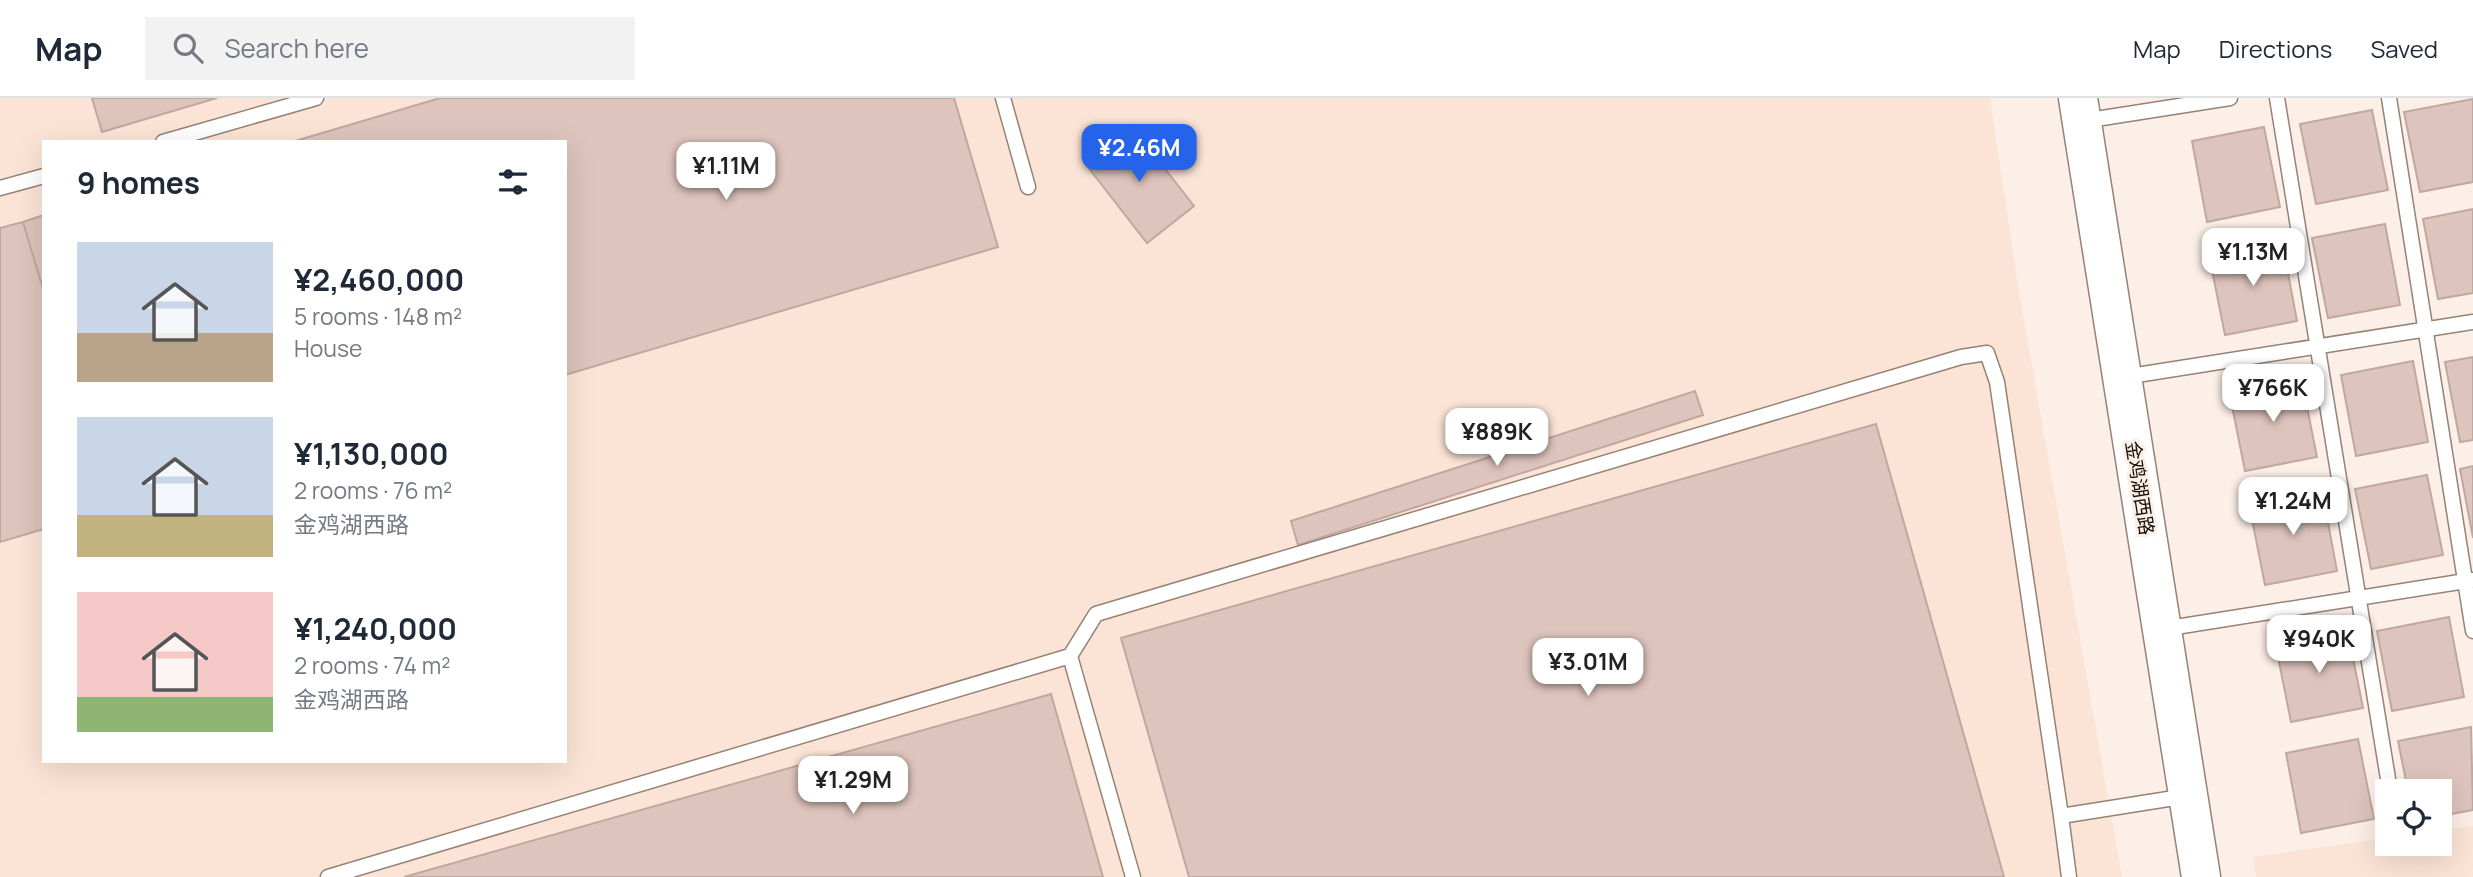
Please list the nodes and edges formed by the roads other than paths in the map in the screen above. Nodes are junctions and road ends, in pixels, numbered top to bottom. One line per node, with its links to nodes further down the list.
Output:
1 (316, 98): 7 (lane)
2 (1003, 98): 9 (lane)
3 (2230, 98): 6 (lane)
4 (2277, 98): 13 (lane)
5 (2389, 98): 12 (lane)
6 (2080, 110): 14 (street, 金鸡湖西路)
7 (170, 140)
8 (42, 177): 10 (lane)
9 (1028, 187)
10 (0, 188)
11 (2473, 322): 12 (lane)
12 (2425, 330): 13 (lane); 15 (lane)
13 (2318, 347): 14 (lane); 16 (lane)
14 (2122, 377): 17 (street, 金鸡湖西路)
15 (2469, 580): 16 (lane); 18 (lane)
16 (2359, 598): 17 (lane); 20 (lane)
17 (2162, 629): 21 (street, 金鸡湖西路)
18 (2473, 631)
19 (1070, 656): 22 (lane); 23 (lane); 25 (lane)
20 (2388, 779)
21 (2189, 796): 22 (lane); 27 (street, 金鸡湖西路)
22 (2061, 816): 26 (lane)
23 (354, 873): 24 (lane)
24 (328, 877)
25 (1133, 877)
26 (2069, 877)
27 (2201, 877)

